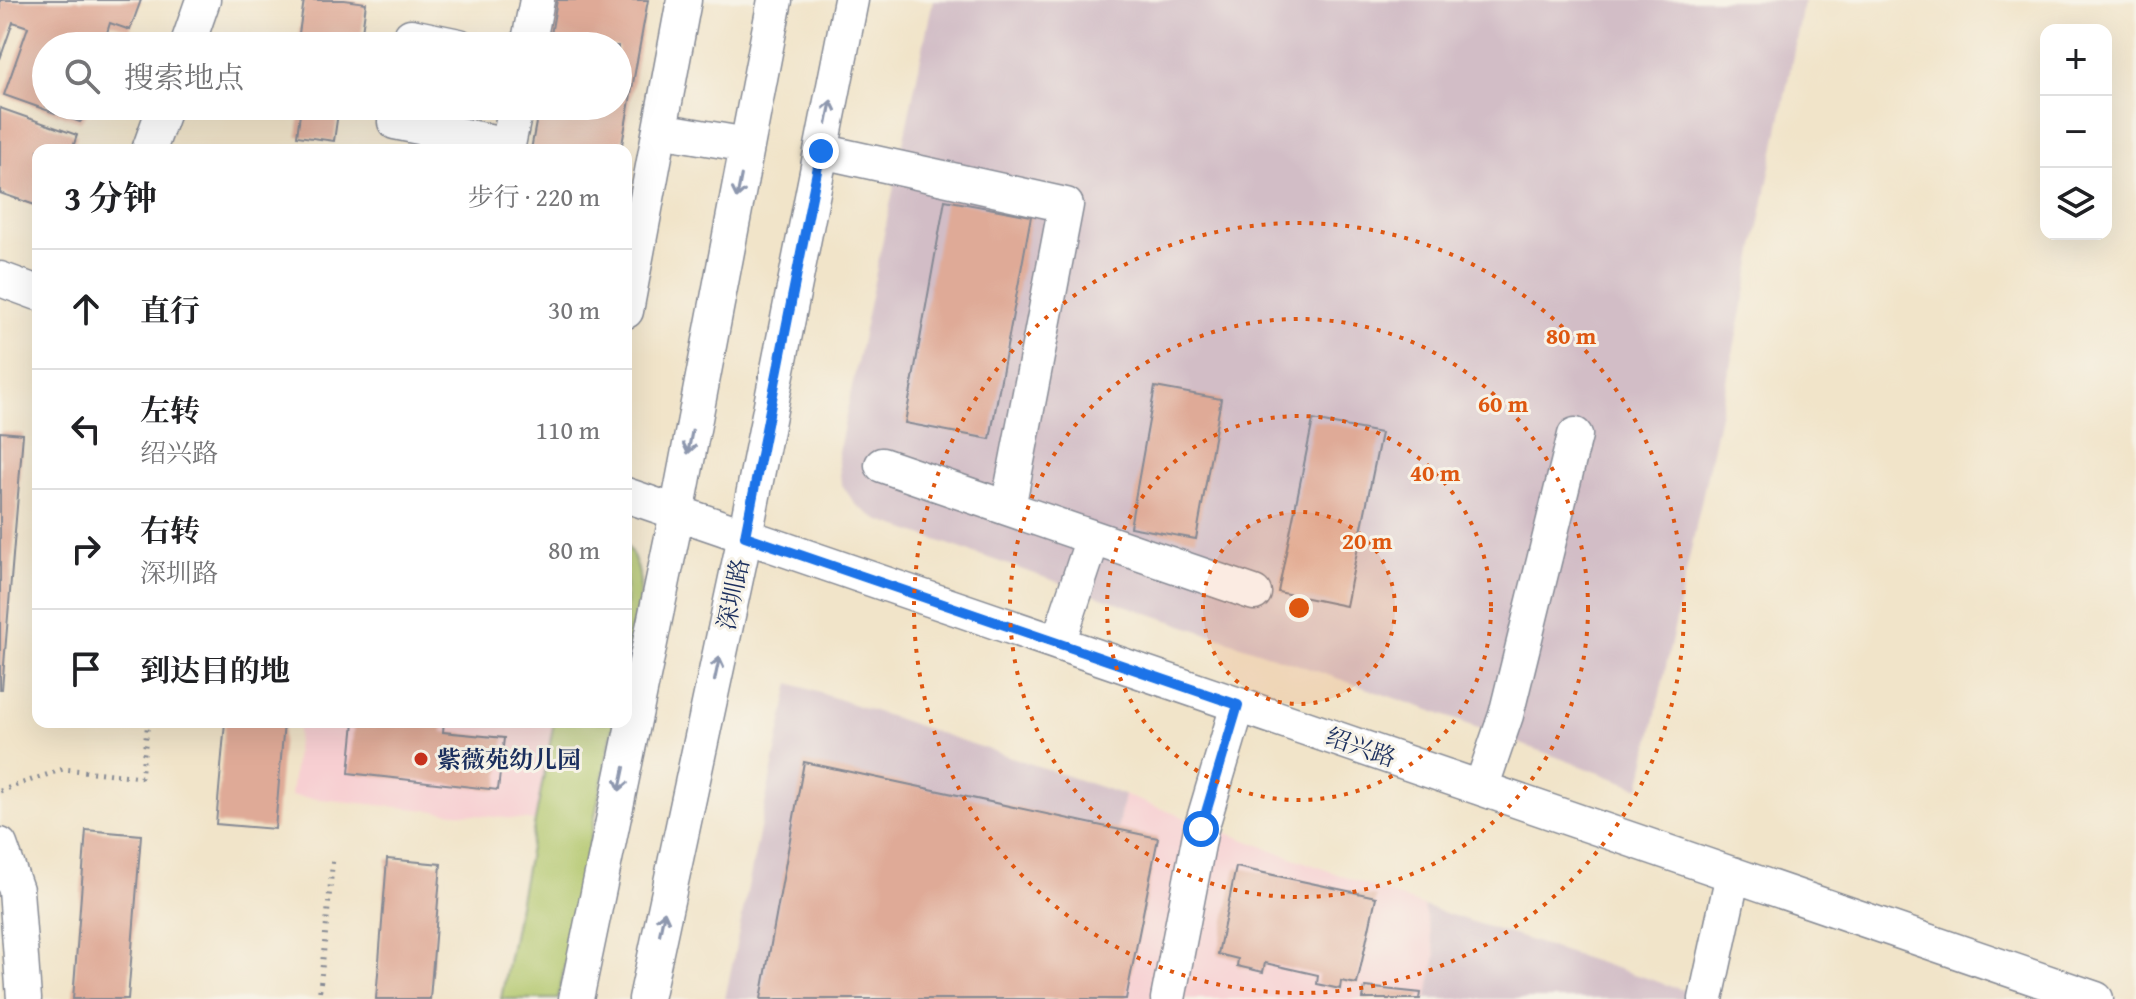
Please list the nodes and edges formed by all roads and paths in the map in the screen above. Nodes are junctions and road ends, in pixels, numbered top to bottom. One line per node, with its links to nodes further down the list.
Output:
1 (203, 0): 6 (street)
2 (537, 0): 7 (street)
3 (684, 0): 11 (street)
4 (775, 0): 15 (street)
5 (851, 0): 16 (street, 深圳路, one-way to 5)
6 (192, 32)
7 (531, 32)
8 (160, 120): 12 (street)
9 (395, 120): 13 (street)
10 (513, 120): 14 (street)
11 (660, 130): 15 (street); 18 (street)
12 (151, 144)
13 (503, 144)
14 (508, 144)
15 (747, 145): 24 (street, one-way to 24)
16 (821, 151): 23 (street); 25 (street, 深圳路)
17 (0, 279): 19 (street)
18 (632, 279)
19 (32, 291)
20 (1575, 435): 31 (street)
21 (882, 465): 23 (street)
22 (632, 497): 24 (street, 绍兴路)
23 (1008, 508): 26 (street)
24 (677, 513): 25 (street, 绍兴路); 39 (street, one-way to 39)
25 (745, 536): 28 (street, 绍兴路); 40 (street, 深圳路, one-way to 25)
26 (1093, 538): 27 (street); 28 (street)
27 (1254, 593)
28 (1058, 643): 29 (street, 绍兴路)
29 (1238, 705): 31 (street, 绍兴路); 41 (street)
30 (147, 728): 32 (path)
31 (1481, 788): 35 (street, 绍兴路)
32 (0, 791)
33 (0, 845): 37 (street)
34 (333, 858): 38 (path)
35 (1733, 874): 36 (street, 绍兴路); 42 (street)
36 (2090, 998)
37 (24, 999)
38 (319, 999)
39 (576, 999)
40 (646, 999)
41 (1168, 999)
42 (1706, 999)

